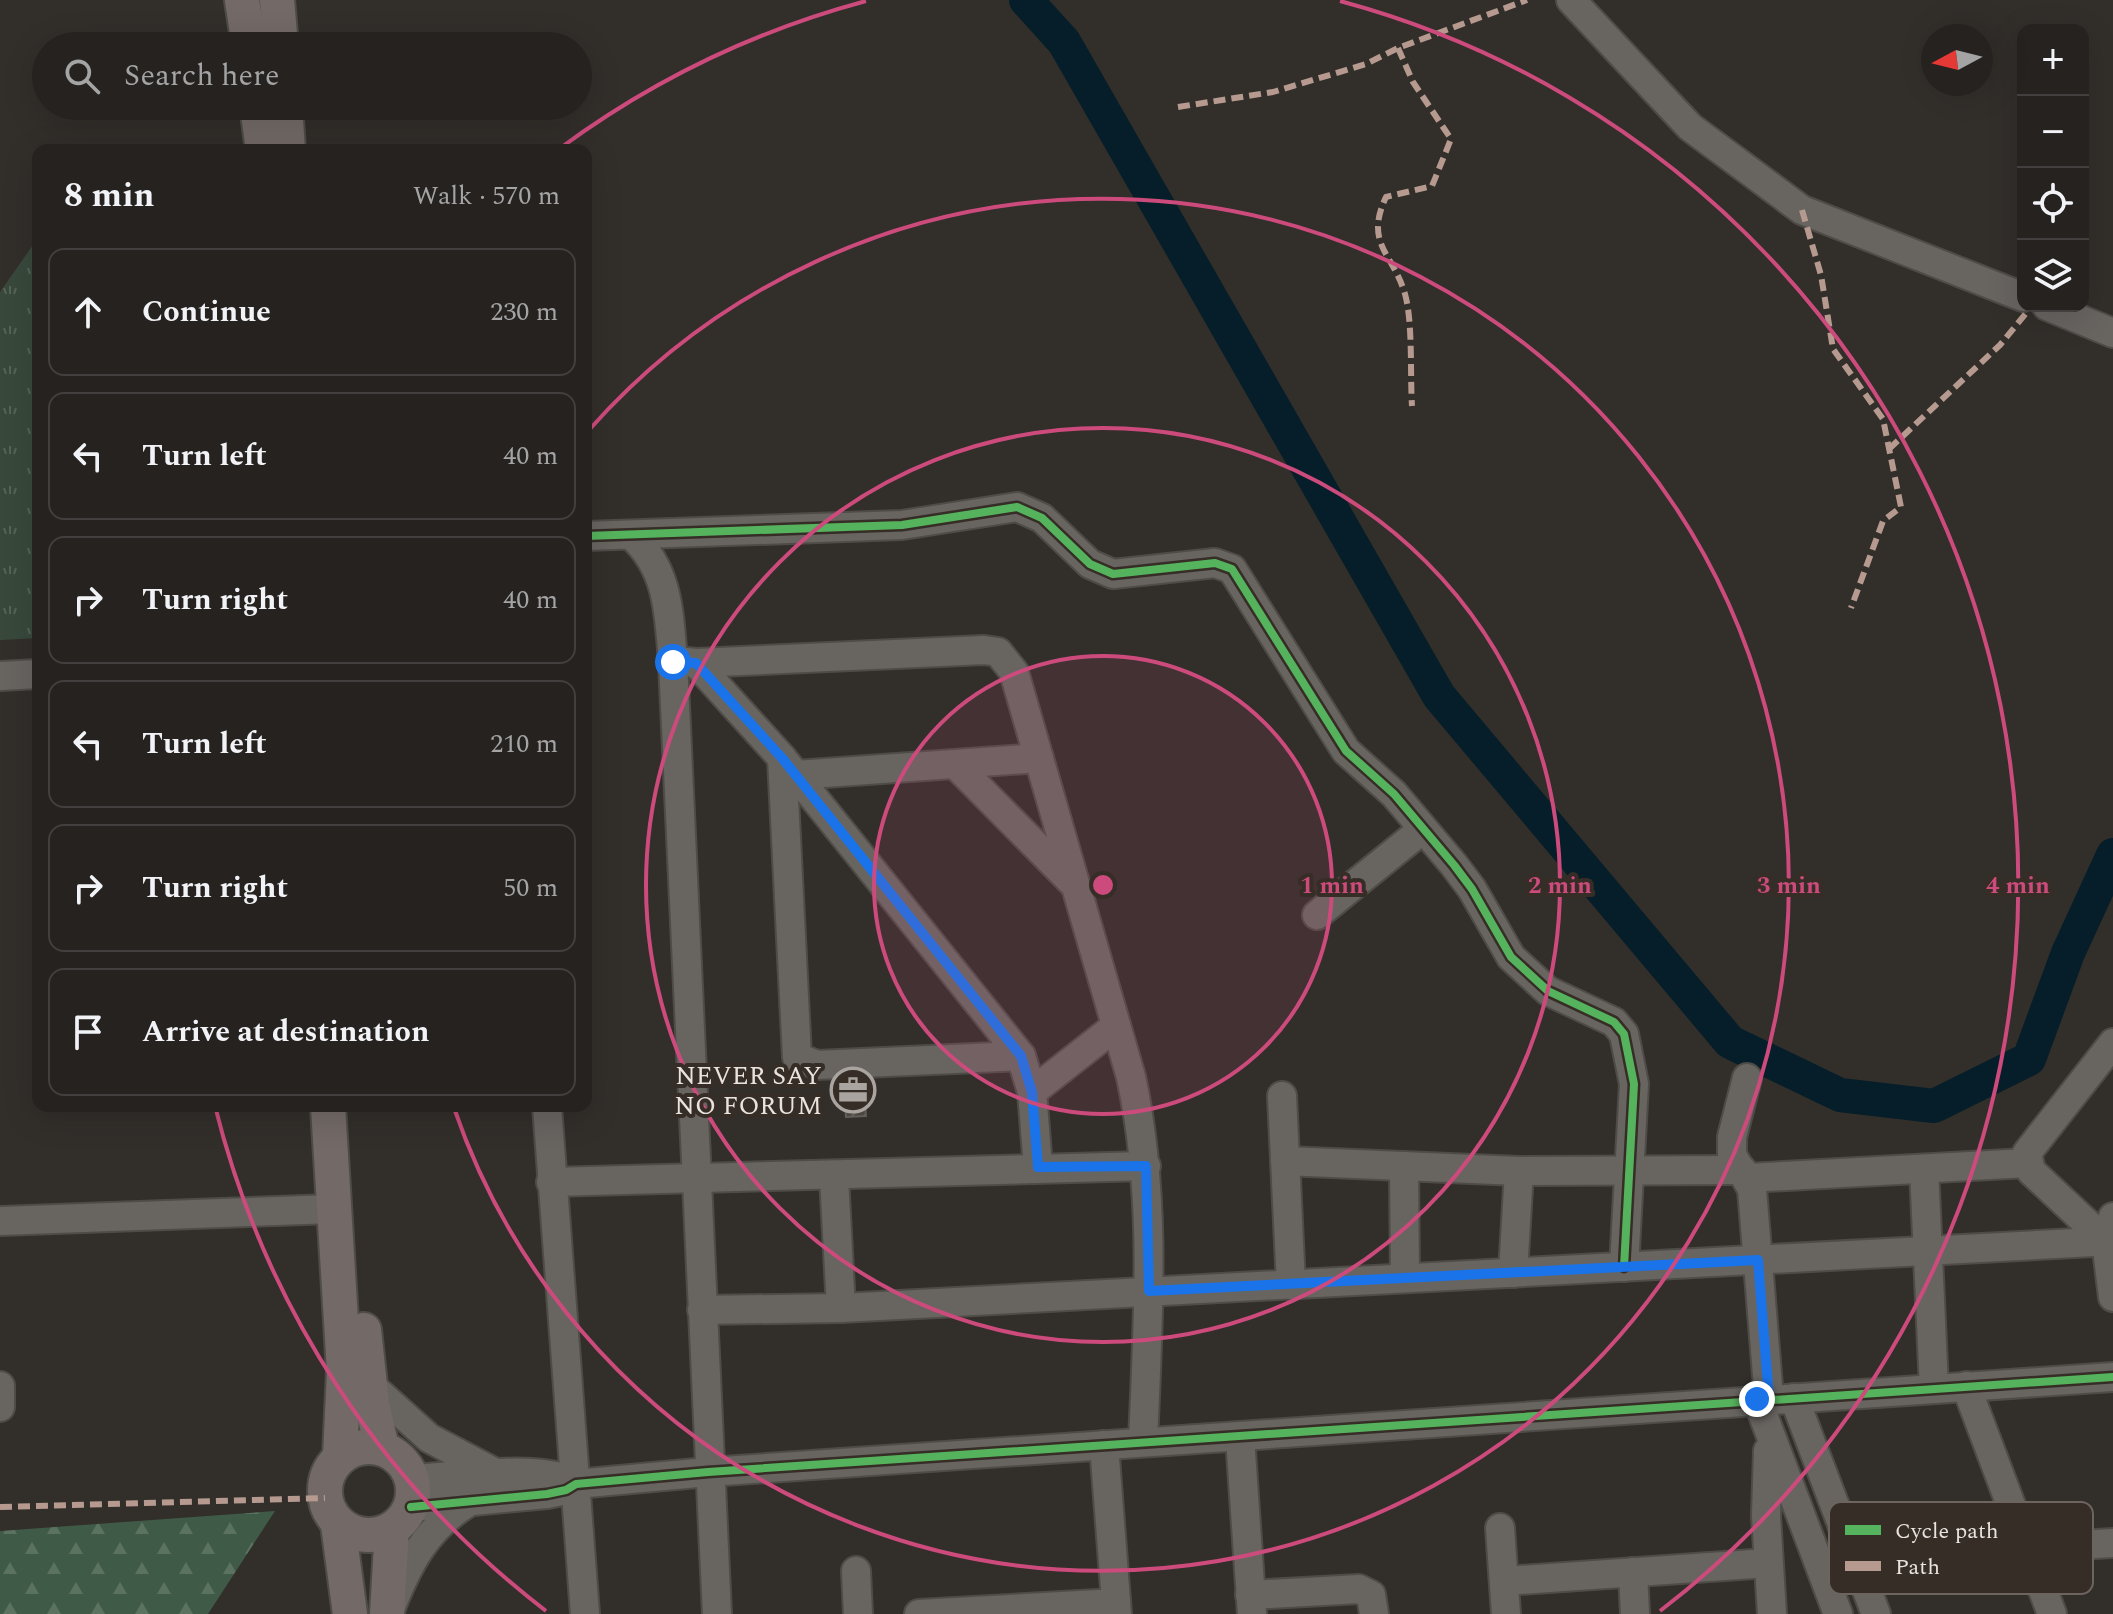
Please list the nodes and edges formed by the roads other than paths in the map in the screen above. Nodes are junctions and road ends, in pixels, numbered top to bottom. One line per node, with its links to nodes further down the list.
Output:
1 (242, 0): 4 (main road)
2 (277, 0): 5 (main road)
3 (1571, 0): 10 (street)
4 (247, 32)
5 (280, 32)
6 (259, 120): 8 (main road)
7 (286, 120): 9 (main road)
8 (262, 144)
9 (288, 144)
10 (2017, 295)
11 (2062, 312): 12 (street)
12 (2113, 333)
13 (592, 536): 14 (street)
14 (632, 536): 15 (street); 21 (street)
15 (685, 662): 18 (street); 20 (street); 42 (street)
16 (32, 674): 17 (street)
17 (0, 676)
18 (1039, 758): 19 (street); 22 (street)
19 (955, 764): 20 (street); 22 (street)
20 (789, 767): 26 (street); 26 (street)
21 (1423, 829): 23 (street); 40 (street)
22 (1076, 886): 24 (street)
23 (1317, 915)
24 (1116, 1026): 28 (street); 35 (street)
25 (2113, 1043): 34 (street)
26 (1021, 1056): 28 (street)
27 (1747, 1078): 41 (street)
28 (1032, 1092): 37 (street)
29 (1282, 1096): 33 (street)
30 (328, 1112): 45 (main road)
31 (349, 1112): 59 (main road)
32 (547, 1112): 44 (street)
33 (1285, 1161): 36 (street); 53 (street)
34 (2027, 1163): 38 (street); 47 (street)
35 (1146, 1166): 37 (street); 54 (street)
36 (1404, 1166): 39 (street); 52 (street)
37 (1038, 1167): 43 (street)
38 (1924, 1169): 41 (street); 48 (street)
39 (1519, 1171): 40 (street); 51 (street)
40 (1629, 1171): 41 (street); 50 (street)
41 (1745, 1174): 49 (street)
42 (697, 1177): 43 (street); 44 (street); 57 (street)
43 (834, 1177): 56 (street)
44 (551, 1182): 73 (street)
45 (333, 1209): 46 (street); 70 (main road)
46 (0, 1221)
47 (2111, 1233): 48 (street); 55 (street)
48 (1929, 1252): 49 (street); 62 (street)
49 (1758, 1260): 50 (street); 63 (street)
50 (1624, 1267): 51 (street)
51 (1513, 1273): 52 (street)
52 (1405, 1278): 53 (street)
53 (1291, 1285): 54 (street)
54 (1149, 1291): 56 (street); 67 (street)
55 (2113, 1297)
56 (841, 1308): 57 (street)
57 (702, 1310): 71 (street)
58 (2113, 1377): 61 (street)
59 (369, 1384): 69 (main road); 72 (street)
60 (0, 1386): 64 (street)
61 (1966, 1386): 62 (street); 75 (street)
62 (1934, 1388): 63 (street)
63 (1773, 1399): 65 (street); 66 (street); 77 (street)
64 (0, 1407)
65 (1240, 1437): 67 (street); 90 (street)
66 (1769, 1437): 82 (street); 86 (street)
67 (1143, 1442): 68 (street)
68 (1104, 1445): 71 (street); 91 (street)
69 (382, 1448): 70 (main road); 76 (main road)
70 (340, 1457): 78 (main road)
71 (708, 1472): 73 (street); 96 (street)
72 (499, 1475): 73 (street); 76 (street)
73 (576, 1484): 74 (street); 95 (street)
74 (470, 1502): 76 (street); 94 (street)
75 (2010, 1502)
76 (405, 1505): 78 (main road); 94 (main road)
77 (1829, 1516)
78 (338, 1524): 93 (main road)
79 (1500, 1528): 85 (street)
80 (2113, 1543): 81 (street)
81 (2093, 1544)
82 (1768, 1563): 84 (street); 102 (street)
83 (856, 1571): 97 (street)
84 (1633, 1572): 85 (street); 101 (street)
85 (1505, 1581): 100 (street)
86 (1829, 1591)
87 (1830, 1594): 103 (street)
88 (1866, 1594): 104 (street)
89 (2044, 1594): 105 (street)
90 (1251, 1604): 99 (street)
91 (1117, 1608): 92 (street)
92 (988, 1613): 98 (street)
93 (350, 1614)
94 (388, 1614)
95 (585, 1614)
96 (717, 1614)
97 (858, 1614)
98 (919, 1614)
99 (1374, 1614)
100 (1506, 1614)
101 (1635, 1614)
102 (1772, 1614)
103 (1838, 1614)
104 (1876, 1614)
105 (2052, 1614)

